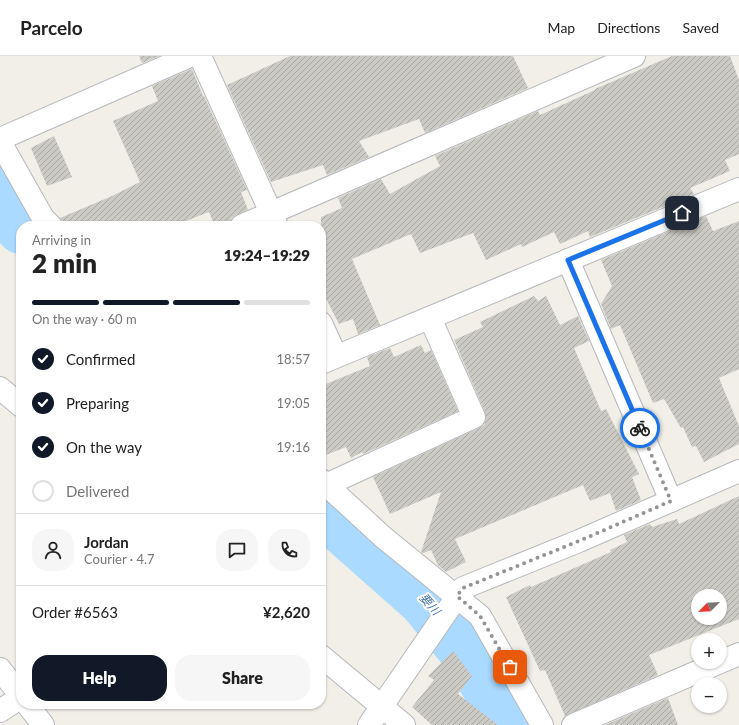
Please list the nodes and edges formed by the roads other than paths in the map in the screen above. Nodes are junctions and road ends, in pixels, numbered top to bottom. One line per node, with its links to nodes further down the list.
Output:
1 (190, 56): 4 (street)
2 (200, 56): 7 (street)
3 (634, 56): 7 (street)
4 (0, 139)
5 (0, 142): 8 (street)
6 (739, 189): 9 (street)
7 (274, 219)
8 (46, 221)
9 (568, 260): 10 (street); 18 (street)
10 (430, 318): 12 (street); 16 (street)
11 (326, 346): 12 (street)
12 (329, 360)
13 (0, 388): 14 (street)
14 (16, 402)
15 (739, 471): 18 (street)
16 (326, 481)
17 (326, 484): 19 (street)
18 (671, 501): 19 (street)
19 (454, 600): 25 (street); 31 (street)
20 (739, 654): 32 (street)
21 (326, 660): 25 (street)
22 (0, 669): 23 (street)
23 (16, 690)
24 (16, 700): 27 (street)
25 (381, 706): 29 (street); 30 (street)
26 (31, 709): 28 (street)
27 (0, 711)
28 (43, 725)
29 (369, 725)
30 (404, 725)
31 (542, 725)
32 (573, 725)

